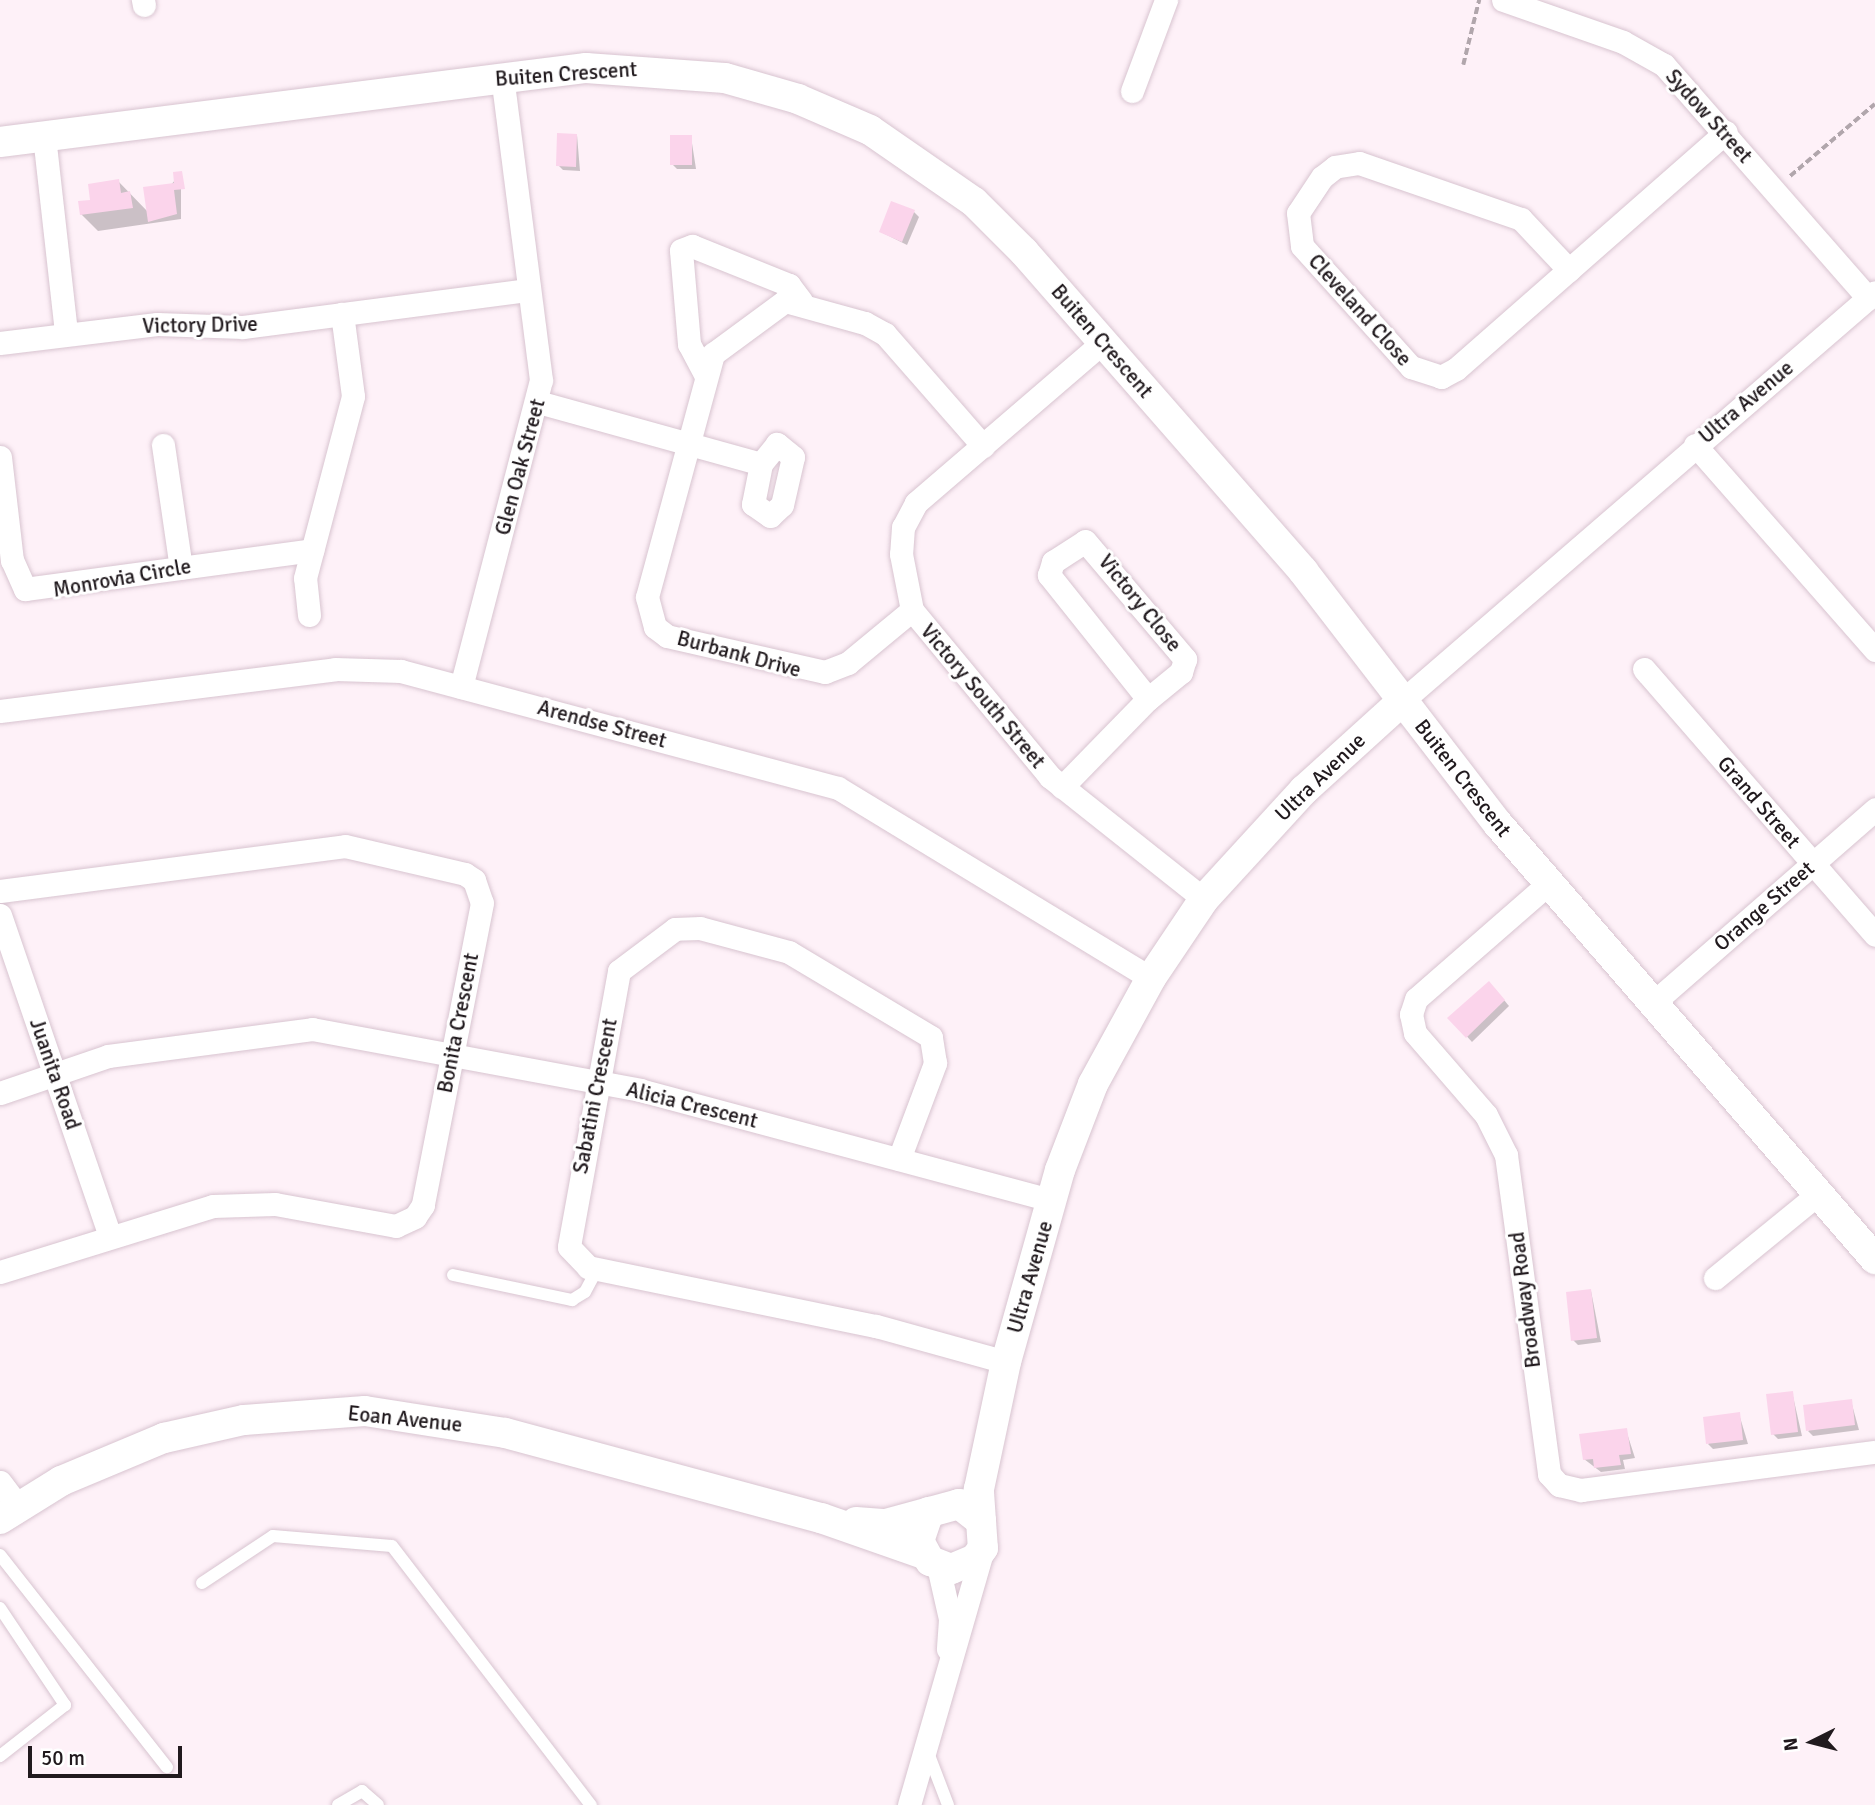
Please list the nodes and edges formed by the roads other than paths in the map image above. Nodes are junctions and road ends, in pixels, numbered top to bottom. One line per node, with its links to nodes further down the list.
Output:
1 (1166, 0): 4 (street)
2 (1503, 0): 5 (street, Sydow Street)
3 (502, 77): 6 (street, Buiten Crescent); 9 (street, Glen Oak Street); 14 (street, Buiten Crescent)
4 (1132, 91)
5 (1726, 132): 8 (street, Cleveland Close); 10 (street, Sydow Street)
6 (44, 136): 7 (street, Buiten Crescent); 13 (street)
7 (0, 142)
8 (1569, 270): 8 (street, Cleveland Close)
9 (529, 290): 12 (street, Victory Drive); 17 (street, Glen Oak Street)
10 (1872, 295): 21 (street, Ultra Avenue)
11 (801, 301): 16 (street, Burbank Drive); 16 (street); 20 (street)
12 (341, 314): 13 (street, Victory Drive); 24 (street)
13 (66, 333): 15 (street)
14 (1103, 342): 20 (street, Victory South Street); 32 (street, Buiten Crescent)
15 (0, 343)
16 (706, 376): 18 (street, Burbank Drive)
17 (538, 402): 18 (street); 30 (street, Glen Oak Street)
18 (688, 443): 23 (street); 26 (street, Burbank Drive)
19 (163, 445): 25 (street)
20 (983, 446): 26 (street, Victory South Street)
21 (1695, 446): 28 (street); 32 (street, Ultra Avenue)
22 (0, 457): 25 (street, Monrovia Circle)
23 (761, 464)
24 (312, 550): 25 (street, Monrovia Circle); 27 (street)
25 (181, 568)
26 (912, 610): 34 (street, Victory South Street)
27 (309, 615)
28 (1875, 650)
29 (1644, 668): 36 (street, Grand Street)
30 (461, 687): 33 (street, Arendse Street); 42 (street, Arendse Street)
31 (1148, 699): 31 (street, Victory Close); 34 (street, Victory Close)
32 (1402, 701): 37 (street, Buiten Crescent); 39 (street, Ultra Avenue)
33 (0, 711)
34 (1062, 787): 39 (street, Victory South Street)
35 (1875, 809): 36 (street, Orange Street)
36 (1813, 864): 41 (street, Grand Street); 43 (street, Orange Street)
37 (1549, 883): 43 (street, Buiten Crescent); 59 (street, Broadway Road)
38 (0, 891): 44 (street, Bonita Crescent)
39 (1204, 899): 42 (street, Ultra Avenue)
40 (0, 915): 45 (street, Juanita Road)
41 (1875, 935)
42 (1151, 978): 50 (street, Ultra Avenue)
43 (1653, 1003): 49 (street, Buiten Crescent)
44 (451, 1054): 45 (street, Alicia Crescent); 46 (street, Alicia Crescent); 51 (street, Bonita Crescent)
45 (55, 1074): 47 (street, Alicia Crescent); 51 (street, Juanita Road)
46 (597, 1081): 48 (street, Alicia Crescent); 48 (street, Sabatini Crescent); 53 (street, Sabatini Crescent)
47 (0, 1093)
48 (899, 1159): 50 (street, Alicia Crescent)
49 (1818, 1194): 52 (street, Buiten Crescent); 56 (street)
50 (1051, 1200): 57 (street, Ultra Avenue)
51 (110, 1233): 54 (street, Bonita Crescent)
52 (1875, 1259)
53 (598, 1268): 55 (lane); 57 (street, Sabatini Crescent)
54 (0, 1272)
55 (453, 1275)
56 (1715, 1279)
57 (1006, 1362): 58 (street, Ultra Avenue)
58 (991, 1421): 61 (street, Ultra Avenue); 64 (street, Ultra Avenue)
59 (1875, 1452)
60 (0, 1482): 62 (street)
61 (930, 1511): 63 (street, Eoan Avenue); 64 (street); 66 (street)
62 (9, 1513): 63 (street, Eoan Avenue)
63 (821, 1518): 66 (street, Eoan Avenue)
64 (982, 1535): 66 (street); 69 (street)
65 (0, 1555): 72 (lane)
66 (931, 1560): 69 (street)
67 (202, 1583): 75 (lane)
68 (0, 1608): 71 (lane)
69 (947, 1670): 70 (street)
70 (926, 1750): 76 (street); 77 (lane)
71 (0, 1756)
72 (167, 1767)
73 (338, 1805): 74 (lane)
74 (378, 1805)
75 (591, 1805)
76 (909, 1805)
77 (948, 1805)

